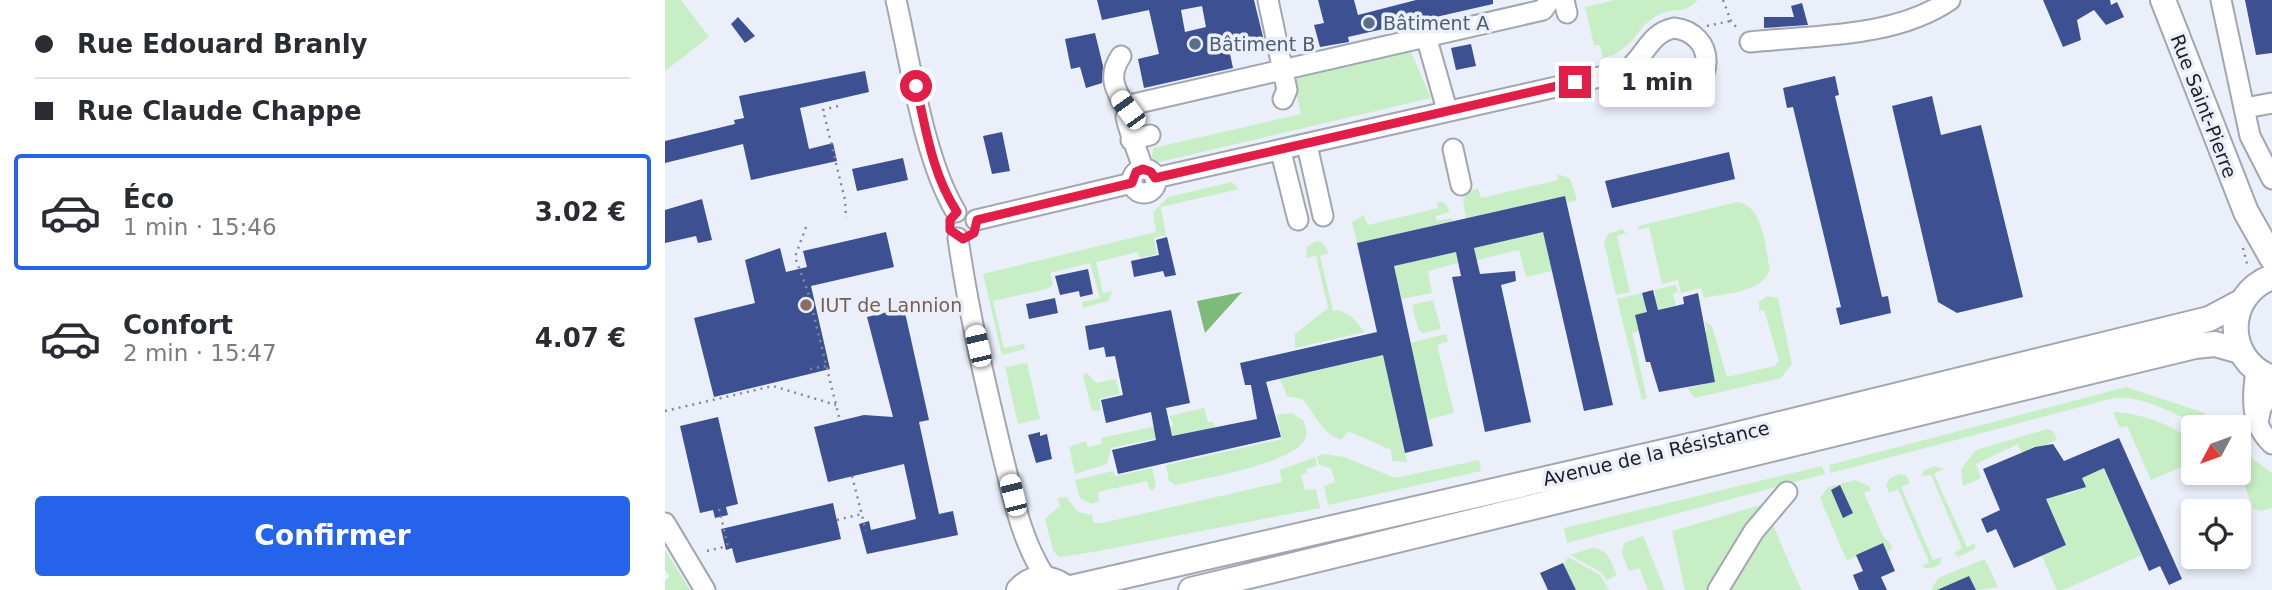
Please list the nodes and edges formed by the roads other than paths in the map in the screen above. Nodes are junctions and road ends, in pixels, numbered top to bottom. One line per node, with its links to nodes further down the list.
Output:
1 (896, 0): 23 (street)
2 (1268, 0): 10 (street)
3 (1949, 0): 8 (street)
4 (2163, 0): 24 (main road, Rue Saint-Pierre)
5 (2221, 0): 14 (street)
6 (1551, 7): 7 (street)
7 (1426, 37): 10 (street); 16 (street)
8 (1750, 42)
9 (1121, 56): 15 (street)
10 (1283, 70): 12 (street); 15 (street)
11 (1626, 71): 11 (street); 16 (street)
12 (1283, 99)
13 (2272, 103): 14 (street)
14 (2245, 108): 20 (street)
15 (1128, 110): 22 (street)
16 (1447, 110): 17 (street)
17 (1307, 145): 19 (street); 25 (street)
18 (1453, 149): 21 (street)
19 (1281, 152): 22 (street); 27 (street)
20 (2272, 179)
21 (1461, 185)
22 (1142, 186): 26 (street)
23 (957, 212): 26 (street); 28 (street)
24 (2246, 212): 29 (main road, Rue Saint-Pierre); 31 (main road, Rue Saint-Pierre)
25 (1323, 216)
26 (977, 220): 28 (street)
27 (1298, 220)
28 (958, 237): 38 (street)
29 (2272, 258)
30 (2272, 277): 31 (main road, Avenue de la Résistance)
31 (2245, 296): 32 (main road, Rue Saint-Pierre); 38 (main road, Avenue de la Résistance)
32 (2256, 366): 34 (street); 40 (main road, Avenue de la Résistance)
33 (2272, 391): 34 (street)
34 (2258, 424): 35 (street)
35 (2272, 444)
36 (1787, 492): 41 (street)
37 (665, 523): 39 (street)
38 (1045, 587)
39 (705, 590)
40 (1191, 590)
41 (1718, 590)

